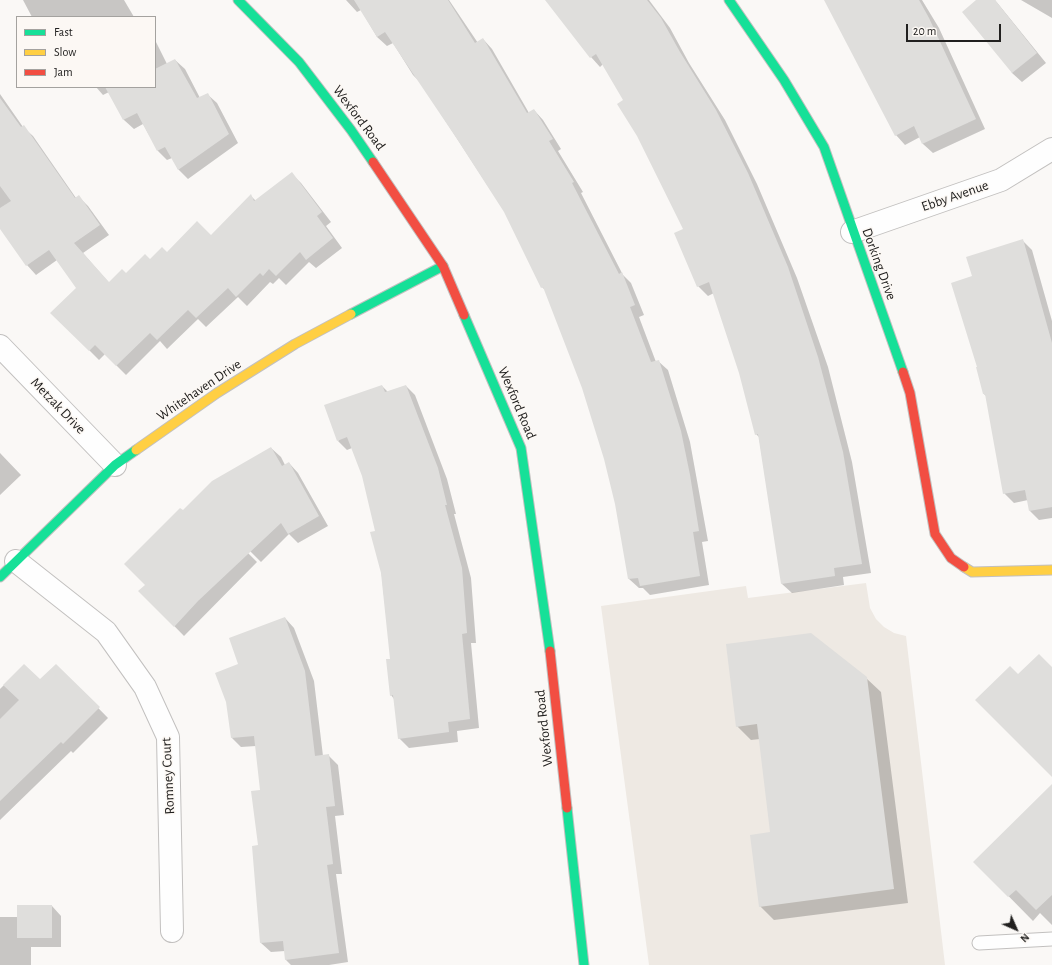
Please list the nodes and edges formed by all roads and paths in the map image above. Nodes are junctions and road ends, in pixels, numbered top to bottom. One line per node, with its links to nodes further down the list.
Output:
1 (238, 0): 5 (street, Wexford Road)
2 (729, 0): 4 (street, Dorking Drive)
3 (1052, 149): 4 (street, Ebby Avenue)
4 (852, 232): 9 (street, Dorking Drive)
5 (443, 266): 7 (street, Whitehaven Drive); 14 (street, Wexford Road)
6 (0, 346): 7 (street, Metzak Drive)
7 (115, 465): 8 (street, Whitehaven Drive)
8 (16, 561): 10 (street, Whitehaven Drive); 11 (street, Romney Court)
9 (1052, 570)
10 (0, 577)
11 (172, 931)
12 (1052, 939): 13 (lane)
13 (979, 944)
14 (584, 965)

